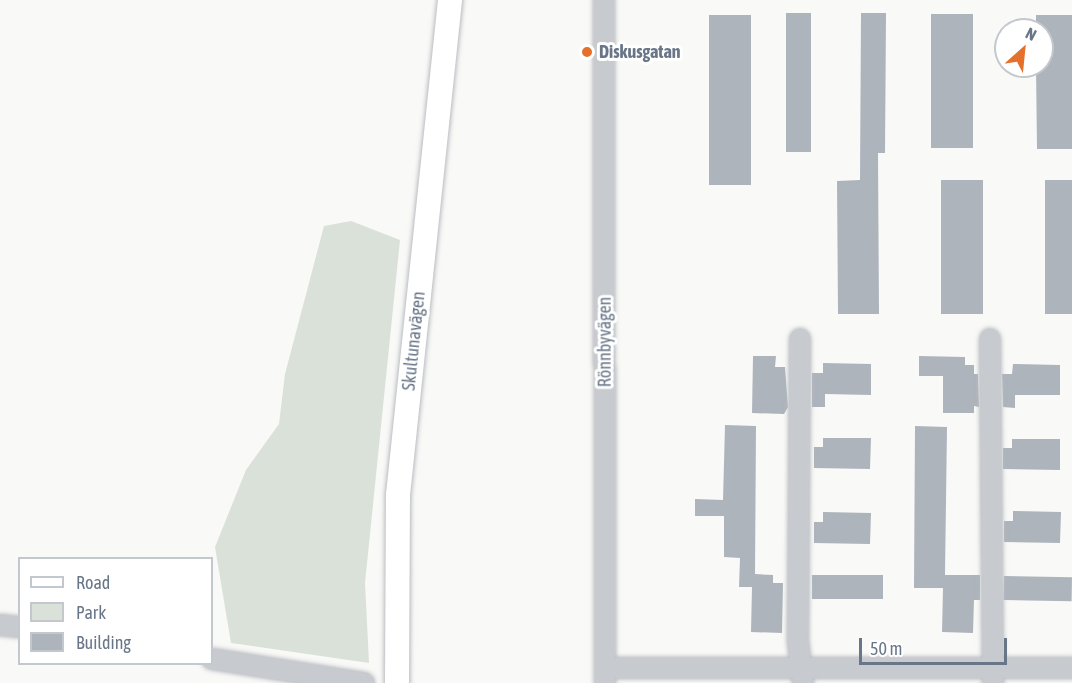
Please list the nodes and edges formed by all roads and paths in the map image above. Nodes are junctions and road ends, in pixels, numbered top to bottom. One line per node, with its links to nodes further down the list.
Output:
1 (450, 0): 13 (main road, Skultunavägen)
2 (604, 0): 11 (street, Rönnbyvägen)
3 (800, 339): 9 (street)
4 (990, 339): 10 (street)
5 (0, 625): 6 (street)
6 (18, 627)
7 (213, 659): 12 (street)
8 (1072, 668): 10 (street)
9 (803, 675): 10 (street); 11 (street)
10 (993, 675)
11 (605, 676)
12 (364, 683)
13 (397, 683)

